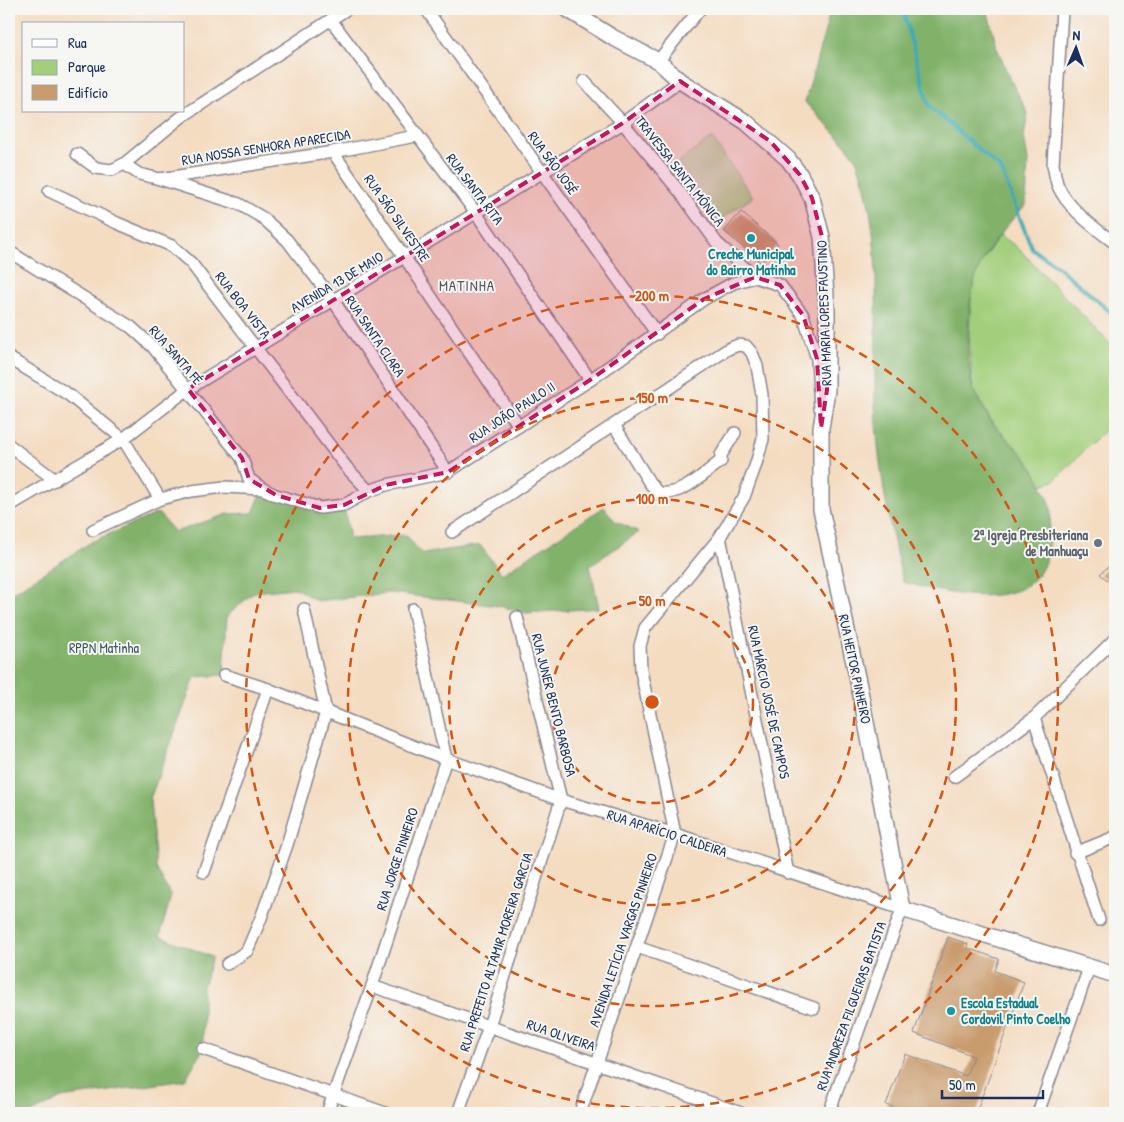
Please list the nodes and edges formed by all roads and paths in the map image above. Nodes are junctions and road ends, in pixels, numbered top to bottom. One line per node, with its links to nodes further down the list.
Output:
1 (347, 9): 6 (street)
2 (426, 9): 15 (street, RUA SÃO JOSÉ)
3 (567, 9): 7 (street, RUA MARIA LOPES FAUSTINO)
4 (700, 9): 7 (street)
5 (1062, 9): 19 (street)
6 (331, 20): 11 (street, RUA SANTA RITA); 14 (street)
7 (658, 61): 9 (street, RUA MARIA LOPES FAUSTINO)
8 (584, 81): 10 (street, TRAVESSA SANTA MÔNICA)
9 (680, 81): 10 (street, AVENIDA 13 DE MAIO); 31 (street, RUA MARIA LOPES FAUSTINO)
10 (623, 124): 15 (street, AVENIDA 13 DE MAIO); 22 (street, TRAVESSA SANTA MÔNICA)
11 (416, 136): 12 (street, RUA NOSSA SENHORA APARECIDA); 18 (street, RUA SANTA RITA)
12 (333, 152): 16 (street, RUA NOSSA SENHORA APARECIDA); 21 (street, RUA SÃO SILVESTRE)
13 (78, 154): 14 (street)
14 (124, 164): 16 (street, RUA NOSSA SENHORA APARECIDA)
15 (542, 174): 18 (street, AVENIDA 13 DE MAIO); 24 (street, RUA SÃO JOSÉ)
16 (160, 179): 23 (street, RUA SANTA CLARA)
17 (49, 192): 25 (street, RUA BOA VISTA)
18 (476, 213): 21 (street, AVENIDA 13 DE MAIO); 27 (street, RUA SANTA RITA)
19 (1115, 243)
20 (13, 254): 28 (street, RUA SANTA FÉ)
21 (406, 257): 23 (street, AVENIDA 13 DE MAIO); 30 (street, RUA SÃO SILVESTRE)
22 (755, 276): 24 (street, RUA JOÃO PAULO II); 31 (street)
23 (333, 300): 25 (street, AVENIDA 13 DE MAIO); 35 (street, RUA SANTA CLARA)
24 (657, 334): 27 (street, RUA JOÃO PAULO II)
25 (257, 348): 28 (street, AVENIDA 13 DE MAIO); 38 (street, RUA BOA VISTA)
26 (9, 358): 33 (street)
27 (590, 380): 30 (street, RUA JOÃO PAULO II)
28 (188, 390): 33 (street, AVENIDA 13 DE MAIO); 37 (street, RUA SANTA FÉ)
29 (614, 425): 32 (street); 42 (street); 43 (street)
30 (519, 426): 35 (street, RUA JOÃO PAULO II)
31 (821, 428): 60 (street, RUA HEITOR PINHEIRO)
32 (735, 433)
33 (123, 439): 36 (street, AVENIDA 13 DE MAIO); 39 (street)
34 (9, 445): 36 (street)
35 (448, 472): 38 (street, RUA JOÃO PAULO II)
36 (55, 480): 40 (street, AVENIDA 13 DE MAIO)
37 (262, 489): 38 (street, RUA JOÃO PAULO II); 39 (street, RUA JOÃO PAULO II)
38 (369, 491)
39 (160, 499): 41 (street, RUA JOÃO PAULO II)
40 (9, 506)
41 (93, 530)
42 (452, 532)
43 (720, 537): 55 (street); 59 (street, RUA MÁRCIO JOSÉ DE CAMPOS)
44 (304, 609): 50 (street)
45 (413, 609): 52 (street)
46 (517, 617): 54 (street, RUA JUNER BENTO BARBOSA)
47 (1115, 639): 51 (street)
48 (224, 675): 49 (street, RUA APARÍCIO CALDEIRA)
49 (268, 688): 50 (street, RUA APARÍCIO CALDEIRA); 58 (street)
50 (326, 712): 52 (street, RUA APARÍCIO CALDEIRA); 63 (street)
51 (1034, 718): 53 (street); 57 (street)
52 (446, 758): 54 (street, RUA APARÍCIO CALDEIRA); 66 (street, RUA JORGE PINHEIRO)
53 (954, 777)
54 (561, 800): 55 (street, RUA APARÍCIO CALDEIRA); 68 (street, RUA PREFEITO ALTAMIR MOREIRA GARCIA)
55 (676, 834): 59 (street, RUA APARÍCIO CALDEIRA); 62 (street, AVENIDA LETÍCIA VARGAS PINHEIRO)
56 (1115, 837): 57 (street)
57 (1076, 853): 61 (street)
58 (204, 872)
59 (788, 873): 60 (street, RUA APARÍCIO CALDEIRA)
60 (902, 909): 64 (street, RUA APARÍCIO CALDEIRA); 77 (street, RUA ANDREZA FILGUEIRAS BATISTA)
61 (1099, 920)
62 (637, 947): 67 (street); 70 (street, AVENIDA LETÍCIA VARGAS PINHEIRO)
63 (227, 964)
64 (1089, 968): 65 (street, RUA APARÍCIO CALDEIRA); 78 (street)
65 (1115, 975)
66 (372, 986): 68 (street, RUA OLIVEIRA); 71 (street, RUA JORGE PINHEIRO)
67 (814, 1008)
68 (489, 1026): 70 (street, RUA OLIVEIRA); 74 (street, RUA PREFEITO ALTAMIR MOREIRA GARCIA)
69 (203, 1049): 71 (street)
70 (597, 1062): 75 (street, AVENIDA LETÍCIA VARGAS PINHEIRO); 76 (street, RUA OLIVEIRA)
71 (333, 1096): 72 (street, RUA JORGE PINHEIRO); 73 (street)
72 (327, 1113)
73 (385, 1113)
74 (458, 1113)
75 (580, 1113)
76 (741, 1113)
77 (829, 1113)
78 (1038, 1113)

